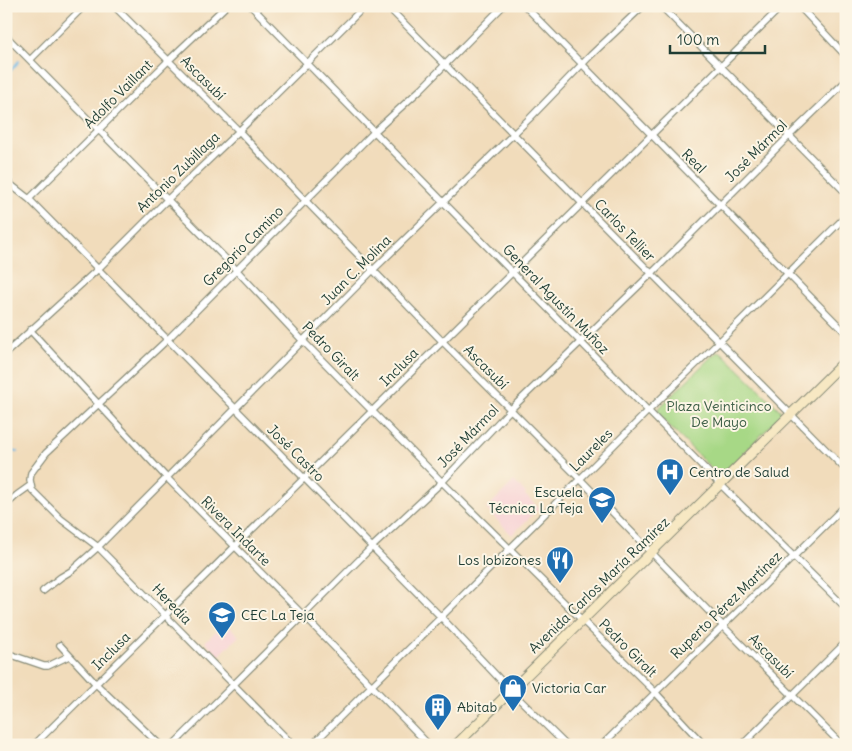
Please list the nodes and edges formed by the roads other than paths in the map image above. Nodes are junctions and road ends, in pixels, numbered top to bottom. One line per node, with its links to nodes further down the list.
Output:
1 (84, 6): 15 (street)
2 (114, 6): 16 (street, Ascasubí)
3 (226, 6): 16 (street, Adolfo Vaillant)
4 (251, 6): 17 (street, General Agustín Muñoz)
5 (364, 6): 17 (street, Antonio Zubillaga)
6 (387, 6): 18 (street, Carlos Tellier)
7 (503, 6): 18 (street, Gregorio Camino)
8 (525, 6): 19 (street, Real)
9 (643, 6): 19 (street, Juan C. Molina)
10 (662, 6): 20 (street)
11 (782, 6): 20 (street, Inclusa)
12 (799, 6): 14 (street)
13 (6, 36): 15 (street, Pedro Giralt)
14 (846, 56)
15 (30, 60): 22 (street, Pedro Giralt)
16 (168, 62): 22 (street, Adolfo Vaillant); 23 (street, Ascasubí)
17 (307, 63): 23 (street, Antonio Zubillaga); 24 (street, General Agustín Muñoz)
18 (445, 65): 24 (street, Gregorio Camino); 25 (street, Carlos Tellier)
19 (582, 65): 25 (street, Juan C. Molina); 26 (street, Real)
20 (721, 67): 26 (street, Inclusa); 27 (street)
21 (846, 81): 27 (street, José Mármol)
22 (99, 131): 30 (street, Adolfo Vaillant); 31 (street, Pedro Giralt)
23 (239, 131): 31 (street, Antonio Zubillaga); 32 (street, Ascasubí)
24 (374, 132): 32 (street, Gregorio Camino); 33 (street, General Agustín Muñoz)
25 (514, 134): 33 (street, Juan C. Molina); 34 (street, Carlos Tellier)
26 (651, 135): 34 (street, Inclusa); 35 (street, Real)
27 (789, 136): 29 (street); 35 (street, José Mármol)
28 (6, 181): 30 (street, José Castro)
29 (846, 193)
30 (29, 199): 37 (street, José Castro)
31 (167, 200): 37 (street, Antonio Zubillaga); 38 (street, Pedro Giralt)
32 (306, 202): 38 (street, Gregorio Camino); 39 (street, Ascasubí)
33 (444, 202): 39 (street, Juan C. Molina); 40 (street, General Agustín Muñoz)
34 (583, 203): 40 (street, Inclusa); 41 (street, Carlos Tellier)
35 (720, 205): 41 (street, José Mármol); 42 (street, Real)
36 (846, 216): 42 (street, Laureles)
37 (98, 270): 43 (street, Antonio Zubillaga); 45 (street, José Castro)
38 (236, 270): 45 (street, Gregorio Camino); 46 (street, Pedro Giralt)
39 (373, 270): 46 (street, Juan C. Molina); 47 (street, Ascasubí)
40 (512, 272): 47 (street, Inclusa); 48 (street, General Agustín Muñoz)
41 (651, 274): 48 (street, José Mármol); 49 (street, Carlos Tellier)
42 (788, 274): 44 (street, Real); 49 (street, Laureles)
43 (30, 330): 50 (street, Antonio Zubillaga); 52 (street, Rivera Indarte)
44 (846, 333)
45 (167, 340): 52 (street, Gregorio Camino); 53 (street, José Castro)
46 (303, 341): 53 (street, Juan C. Molina); 55 (street, Pedro Giralt)
47 (442, 342): 54 (street, Ascasubí); 55 (street, Inclusa)
48 (580, 342): 54 (street, José Mármol); 56 (street, General Agustín Muñoz)
49 (719, 342): 56 (street, Laureles); 57 (street, Carlos Tellier)
50 (6, 353)
51 (846, 360): 57 (main road, Avenida Carlos María Ramírez)
52 (99, 404): 59 (street, Rivera Indarte); 64 (street, Gregorio Camino)
53 (235, 409): 59 (street, Juan C. Molina); 60 (street, José Castro)
54 (511, 409): 61 (street, Ascasubí); 62 (street, José Mármol)
55 (372, 411): 60 (street, Inclusa); 62 (street, Pedro Giralt)
56 (648, 411): 61 (street, Laureles); 63 (street, General Agustín Muñoz)
57 (790, 415): 58 (street, Carlos Tellier); 63 (main road, Avenida Carlos María Ramírez)
58 (846, 470)
59 (166, 477): 67 (street, Juan C. Molina); 68 (street, Rivera Indarte)
60 (304, 478): 68 (street, Inclusa); 69 (street, José Castro)
61 (580, 479): 70 (street, Laureles); 71 (street, Ascasubí)
62 (442, 482): 69 (street, José Mármol); 70 (street, Pedro Giralt)
63 (720, 484): 71 (main road, Avenida Carlos María Ramírez); 72 (street, General Agustín Muñoz)
64 (31, 486): 65 (street); 67 (street, Heredia)
65 (6, 505)
66 (846, 505): 72 (street, Ruperto Pérez Martínez)
67 (98, 546): 73 (street, Juan C. Molina); 75 (street, Heredia)
68 (234, 547): 75 (street, Inclusa); 76 (street, Rivera Indarte)
69 (372, 547): 76 (street, José Mármol); 77 (street, José Castro)
70 (510, 548): 77 (street, Laureles); 78 (street, Pedro Giralt)
71 (652, 553): 78 (main road, Avenida Carlos María Ramírez); 79 (street, Ascasubí)
72 (794, 556): 74 (street, General Agustín Muñoz); 79 (street, Ruperto Pérez Martínez)
73 (43, 591)
74 (846, 608)
75 (165, 615): 84 (street, Inclusa); 85 (street, Heredia)
76 (304, 616): 85 (street, José Mármol); 86 (street, Rivera Indarte)
77 (441, 617): 86 (street, Laureles); 87 (street, José Castro)
78 (582, 620): 87 (main road, Avenida Carlos María Ramírez); 88 (street, Pedro Giralt)
79 (723, 626): 88 (street, Ruperto Pérez Martínez); 89 (street, Ascasubí)
80 (846, 642): 89 (street)
81 (60, 645): 83 (street)
82 (6, 653): 83 (street)
83 (69, 656): 84 (street)
84 (96, 684): 90 (street, Inclusa); 91 (street)
85 (234, 684): 92 (street, José Mármol); 93 (street, Heredia)
86 (371, 686): 94 (street, Laureles); 95 (street, Rivera Indarte)
87 (510, 690): 96 (main road, Avenida Carlos María Ramírez); 97 (street, José Castro)
88 (655, 692): 98 (street, Ruperto Pérez Martínez); 99 (street, Pedro Giralt)
89 (793, 695): 100 (street); 101 (street, Ascasubí)
90 (34, 745)
91 (160, 745)
92 (173, 745)
93 (293, 745)
94 (312, 745)
95 (429, 745)
96 (456, 745)
97 (566, 745)
98 (602, 745)
99 (704, 745)
100 (742, 745)
101 (842, 745)

